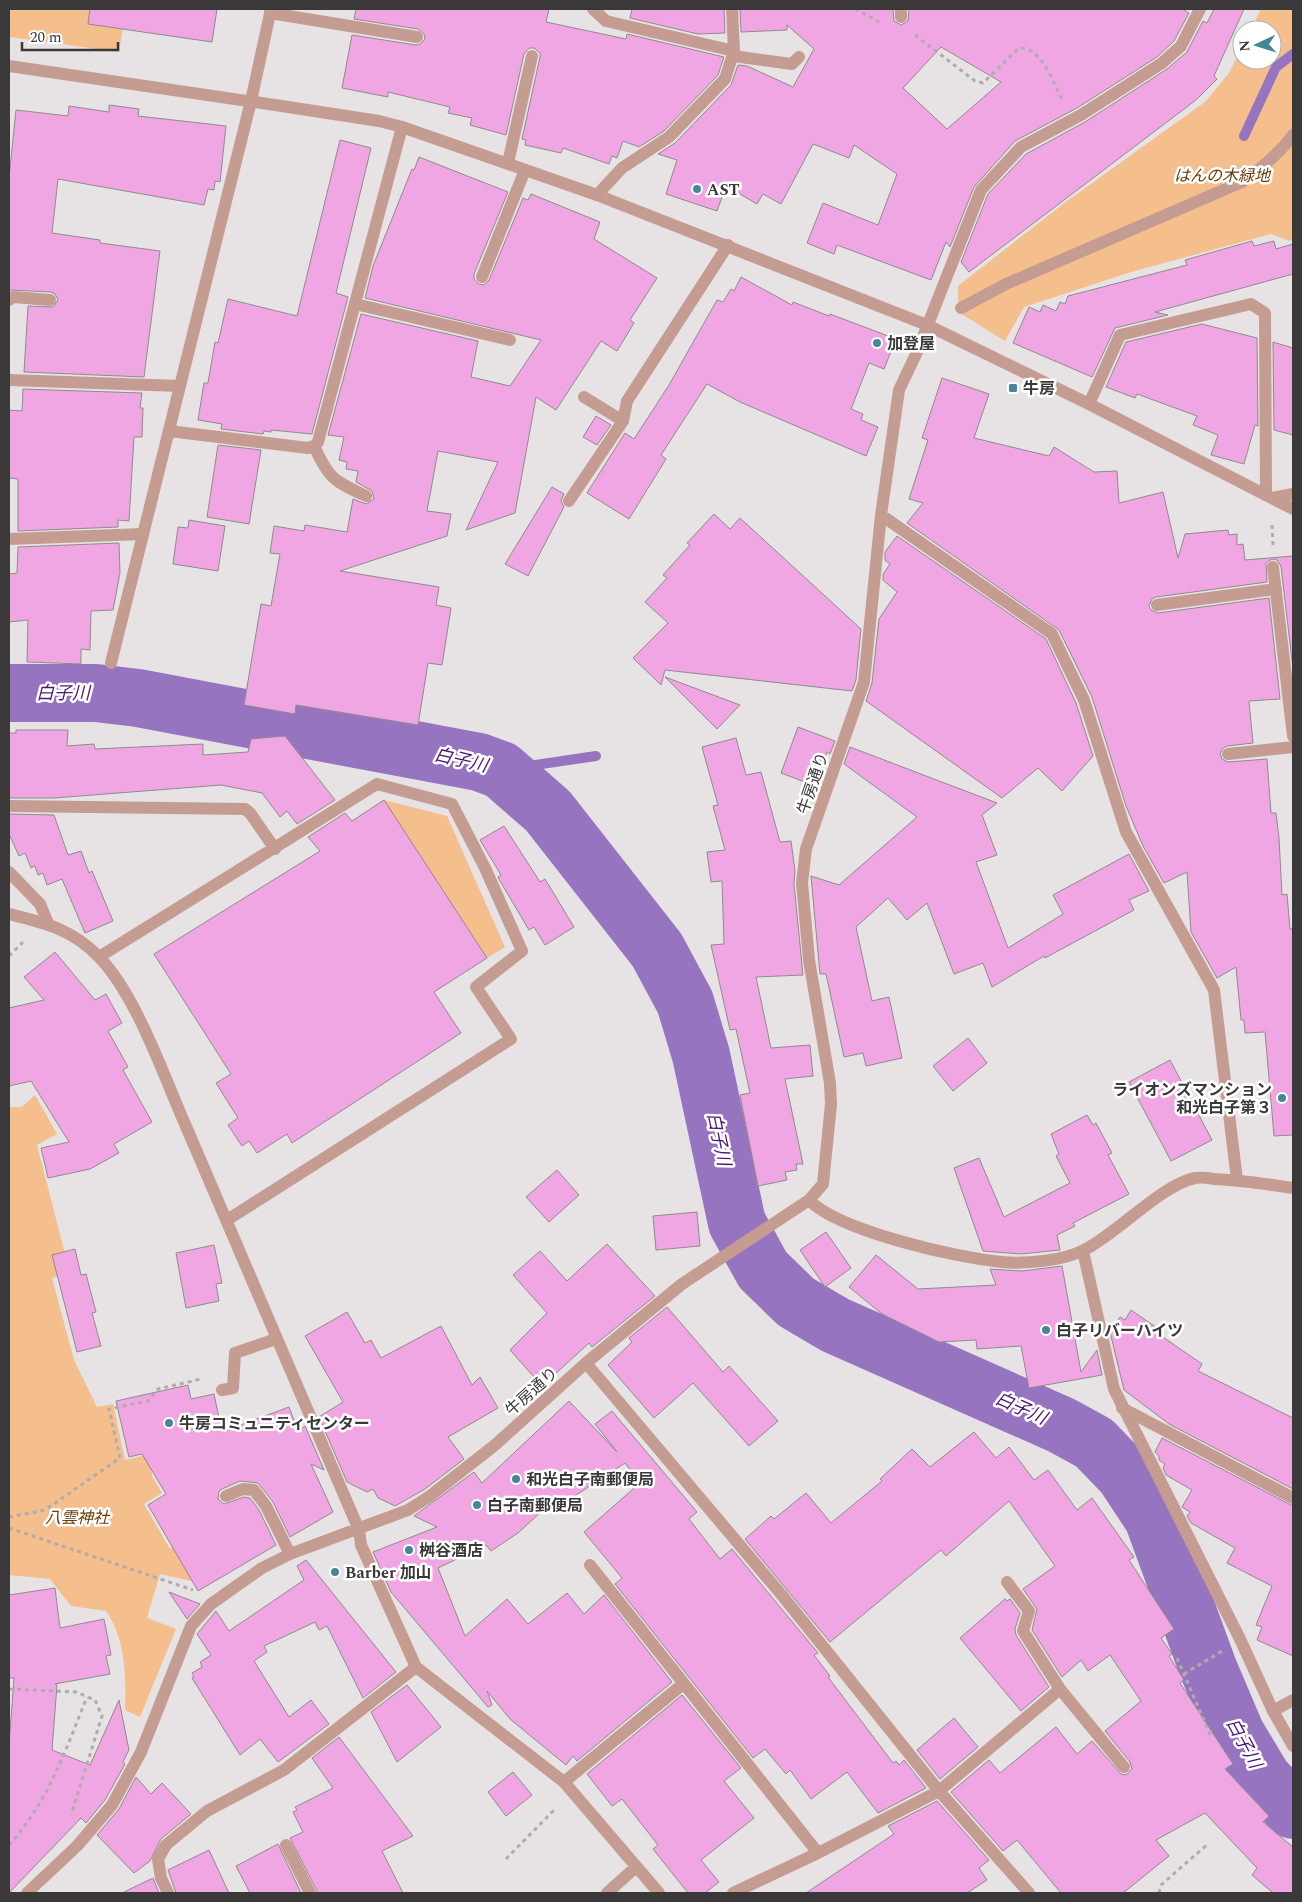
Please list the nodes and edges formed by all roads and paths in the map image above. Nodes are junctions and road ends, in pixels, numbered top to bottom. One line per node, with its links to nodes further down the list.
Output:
1 (593, 9): 7 (street)
2 (732, 9): 7 (street)
3 (1200, 9): 12 (street, 牛房通り)
4 (270, 11): 6 (street); 11 (street)
5 (901, 13): 12 (path)
6 (417, 37)
7 (734, 54): 9 (street); 17 (street)
8 (532, 56): 15 (street)
9 (799, 57)
10 (9, 66): 11 (street)
11 (251, 101): 13 (street); 27 (street)
12 (1073, 119): 24 (street, 牛房通り)
13 (402, 127): 15 (street); 22 (street)
14 (1293, 135): 23 (street)
15 (508, 164): 16 (street)
16 (525, 170): 17 (street); 19 (street)
17 (597, 195): 18 (street)
18 (728, 245): 24 (street); 30 (street)
19 (482, 277)
20 (9, 300): 21 (street)
21 (50, 300)
22 (355, 304): 25 (street); 32 (street)
23 (961, 308)
24 (928, 325): 29 (street); 38 (street, 牛房通り)
25 (510, 340)
26 (9, 380): 27 (street)
27 (180, 386): 31 (street)
28 (584, 396): 30 (street)
29 (1089, 404): 35 (street); 35 (street)
30 (623, 421): 36 (street)
31 (168, 431): 32 (street); 39 (street)
32 (314, 446): 34 (street)
33 (1293, 494): 35 (street)
34 (366, 496)
35 (1269, 497): 37 (street); 41 (path)
36 (570, 501)
37 (1293, 509)
38 (881, 515): 54 (street); 56 (street, 牛房通り)
39 (143, 534): 40 (street); 44 (street)
40 (9, 539)
41 (1273, 566): 42 (street)
42 (1276, 589): 43 (street); 45 (street)
43 (1157, 605)
44 (111, 663)
45 (1293, 736)
46 (1293, 747): 47 (street)
47 (1228, 754)
48 (9, 806): 49 (street)
49 (274, 849): 53 (street); 57 (street)
50 (9, 872): 52 (street)
51 (9, 914): 52 (street)
52 (48, 923): 53 (street)
53 (99, 957): 57 (street)
54 (1237, 1180): 55 (street); 58 (street)
55 (1293, 1188)
56 (809, 1200): 58 (street); 60 (street, 牛房通り)
57 (227, 1220): 59 (street)
58 (1083, 1251): 63 (street)
59 (276, 1340): 62 (street); 68 (street)
60 (586, 1363): 68 (street, 牛房通り); 87 (street)
61 (206, 1378): 66 (path)
62 (222, 1390)
63 (1122, 1408): 65 (street); 82 (street)
64 (226, 1496): 69 (street)
65 (1293, 1498)
66 (9, 1517)
67 (9, 1528): 72 (path)
68 (359, 1530): 69 (street, 牛房通り); 75 (street)
69 (290, 1554): 92 (street, 牛房通り)
70 (590, 1566): 77 (street)
71 (1007, 1582): 79 (street)
72 (196, 1591)
73 (1224, 1649): 76 (path)
74 (1177, 1658): 76 (path)
75 (416, 1667): 86 (street); 98 (street)
76 (1185, 1672): 83 (path)
77 (683, 1684): 86 (street); 93 (street)
78 (9, 1689): 80 (path)
79 (1060, 1689): 85 (street); 87 (street)
80 (87, 1697): 90 (path); 92 (path)
81 (1293, 1700): 82 (street)
82 (1273, 1712): 84 (street)
83 (1212, 1739)
84 (1293, 1746)
85 (1124, 1767)
86 (564, 1782): 88 (street)
87 (939, 1791): 93 (street); 96 (street)
88 (572, 1792): 94 (path); 95 (street)
89 (1208, 1843): 103 (path)
90 (9, 1845)
91 (286, 1845): 99 (street)
92 (77, 1846): 97 (street, 牛房通り)
93 (818, 1854): 102 (street)
94 (506, 1859)
95 (636, 1867): 100 (street); 101 (street)
96 (1023, 1891)
97 (27, 1893)
98 (168, 1893)
99 (310, 1893)
100 (607, 1893)
101 (659, 1893)
102 (733, 1893)
103 (1159, 1893)

